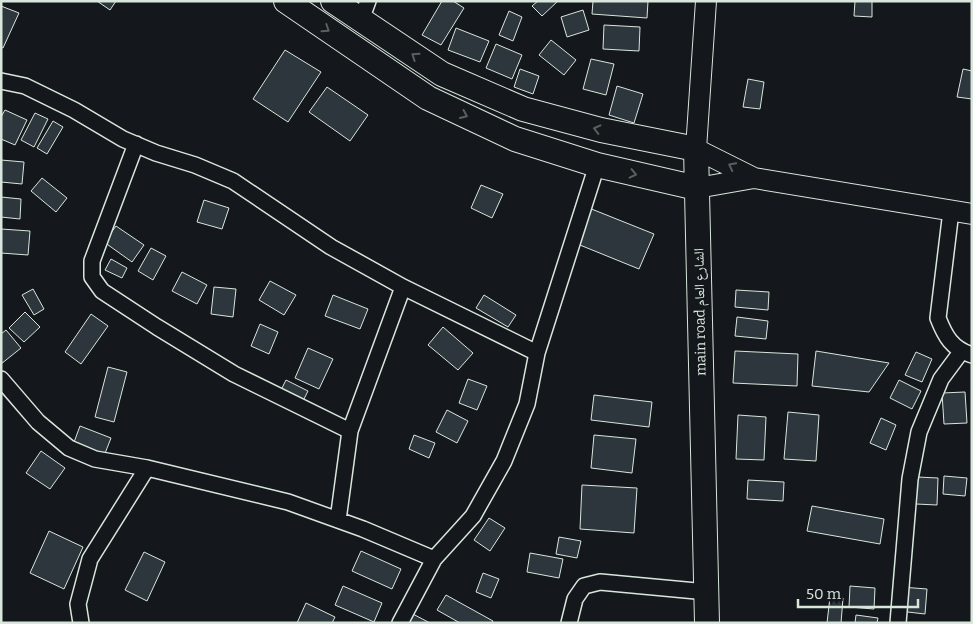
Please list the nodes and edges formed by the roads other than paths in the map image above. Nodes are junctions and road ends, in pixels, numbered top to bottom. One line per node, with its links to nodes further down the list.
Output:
1 (286, 1): 7 (highway, one-way to 7)
2 (333, 1): 4 (highway)
3 (706, 1): 9 (main road, main road الشارع العام)
4 (364, 11): 5 (highway, one-way to 4)
5 (442, 74): 7 (highway); 9 (highway, one-way to 5)
6 (1, 81): 8 (street)
7 (428, 98): 10 (highway, one-way to 10)
8 (136, 144): 15 (street); 19 (street)
9 (696, 148): 11 (main road, one-way to 9); 12 (highway, main road الشارع العام)
10 (597, 165): 12 (highway, one-way to 12); 16 (street)
11 (754, 178): 12 (main road); 13 (main road)
12 (697, 188): 23 (highway, main road الشارع العام)
13 (951, 211): 14 (main road); 17 (street)
14 (972, 214)
15 (403, 288): 16 (street); 19 (street)
16 (537, 353): 22 (street)
17 (967, 353): 28 (street)
18 (1, 379): 20 (street)
19 (350, 431): 21 (street)
20 (147, 468): 21 (street); 24 (street)
21 (338, 520): 22 (street)
22 (434, 559): 25 (street)
23 (707, 592): 26 (street); 27 (highway, main road الشارع العام)
24 (81, 623)
25 (400, 623)
26 (569, 623)
27 (707, 623)
28 (898, 623)

